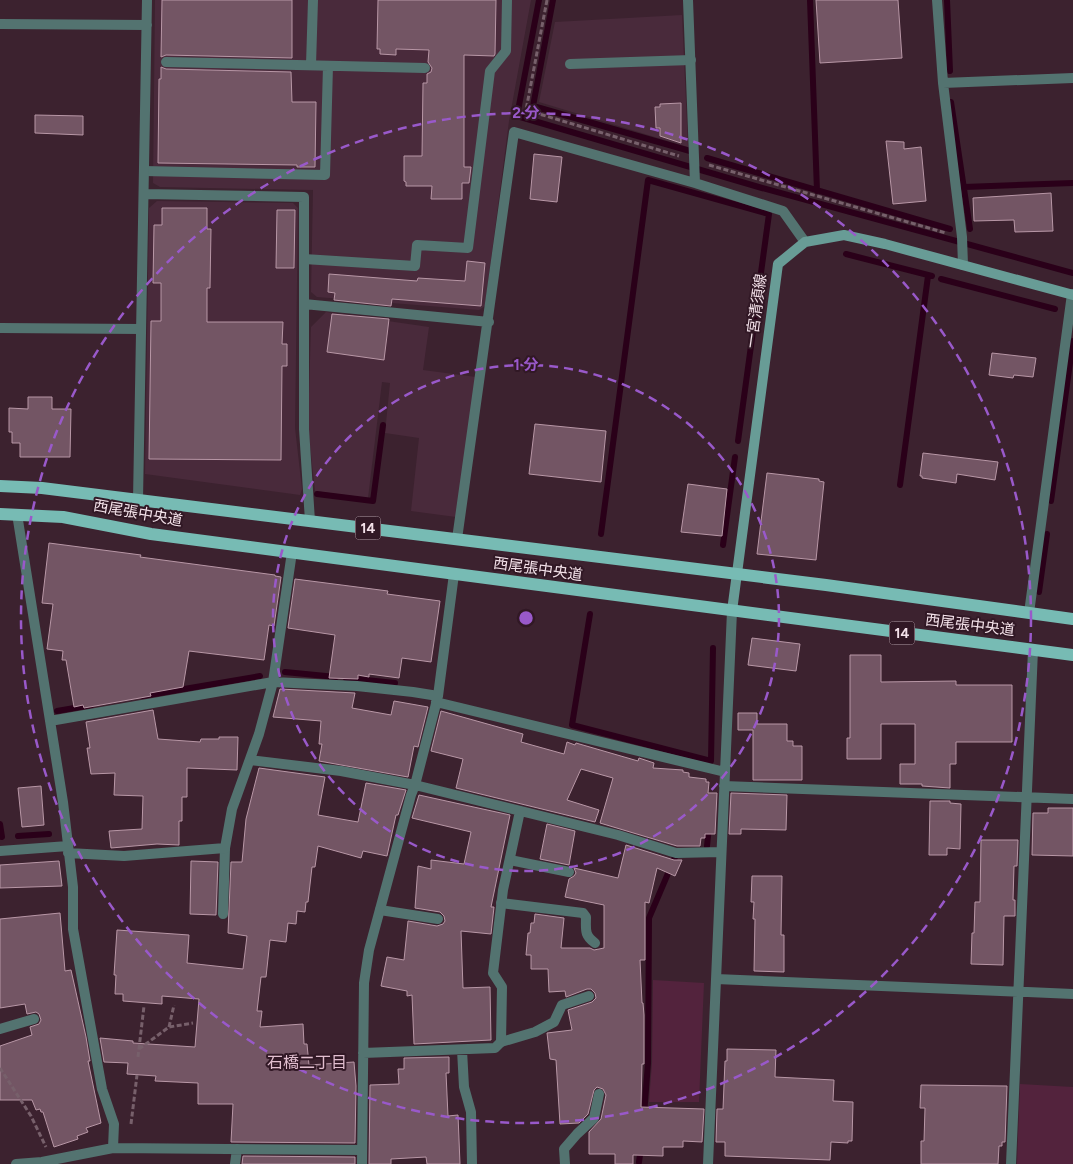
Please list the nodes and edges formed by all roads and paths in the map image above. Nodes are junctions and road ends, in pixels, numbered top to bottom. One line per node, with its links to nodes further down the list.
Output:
1 (148, 0): 7 (street)
2 (313, 0): 11 (street)
3 (507, 0): 20 (street)
4 (688, 0): 8 (street)
5 (937, 0): 15 (street)
6 (0, 24): 7 (street)
7 (147, 26): 16 (street)
8 (691, 60): 10 (street); 17 (street)
9 (166, 62): 11 (street)
10 (570, 64)
11 (311, 65): 12 (street)
12 (328, 66): 13 (street); 16 (street)
13 (426, 68)
14 (1073, 78): 15 (street)
15 (943, 83): 21 (street)
16 (144, 170): 18 (street)
17 (696, 183): 19 (street); 24 (street)
18 (144, 194): 20 (street); 26 (street)
19 (805, 242): 21 (main road, 一宮清須線); 35 (main road, 一宮清須線)
20 (304, 259): 23 (street)
21 (963, 265): 22 (main road, 一宮清須線)
22 (1072, 294): 37 (street)
23 (304, 304): 24 (street); 31 (street)
24 (489, 322): 32 (street)
25 (0, 328): 26 (street)
26 (141, 329): 28 (street)
27 (0, 486): 28 (main road, 西尾張中央道 / 14)
28 (138, 500): 31 (main road, 西尾張中央道 / 14)
29 (0, 514): 30 (main road, 西尾張中央道 / 14)
30 (17, 514): 33 (main road, 西尾張中央道 / 14); 43 (street)
31 (310, 521): 32 (main road, 西尾張中央道 / 14)
32 (457, 539): 35 (main road, 西尾張中央道 / 14)
33 (292, 552): 34 (main road, 西尾張中央道 / 14); 41 (street)
34 (454, 574): 36 (main road, 西尾張中央道 / 14); 42 (street)
35 (736, 574): 36 (main road, 一宮清須線); 37 (main road, 西尾張中央道 / 14)
36 (732, 611): 39 (main road, 西尾張中央道 / 14); 45 (street)
37 (1029, 613): 38 (main road, 西尾張中央道 / 14)
38 (1073, 619)
39 (1034, 650): 40 (main road, 西尾張中央道 / 14); 48 (street)
40 (1073, 655)
41 (274, 682): 42 (street); 43 (street); 44 (street)
42 (437, 699): 45 (street); 46 (street)
43 (50, 721): 52 (street)
44 (250, 760): 46 (street); 51 (street)
45 (724, 772): 47 (street)
46 (415, 785): 50 (street); 58 (street)
47 (724, 786): 48 (street); 54 (street)
48 (1027, 797): 49 (street); 63 (street)
49 (1073, 799)
50 (520, 811): 54 (street); 55 (street)
51 (225, 848): 52 (street); 59 (street)
52 (68, 850): 53 (street); 80 (street)
53 (0, 851)
54 (721, 852): 62 (street)
55 (510, 860): 56 (street); 57 (street)
56 (569, 872)
57 (502, 903): 61 (street); 72 (street)
58 (380, 910): 60 (street); 75 (street)
59 (223, 914)
60 (438, 919)
61 (595, 943)
62 (716, 979): 63 (street); 91 (street)
63 (1018, 992): 64 (street); 92 (street)
64 (1073, 994)
65 (589, 996): 72 (street)
66 (174, 1005): 70 (path)
67 (144, 1006): 73 (path)
68 (34, 1019): 71 (street)
69 (193, 1023): 70 (path)
70 (169, 1027): 73 (path)
71 (0, 1029)
72 (501, 1042): 74 (street)
73 (139, 1049): 76 (path)
74 (462, 1050): 75 (street); 89 (street)
75 (363, 1053): 83 (street)
76 (138, 1057)
77 (0, 1068): 84 (path)
78 (136, 1075): 81 (path)
79 (599, 1094): 90 (street)
80 (113, 1148): 81 (street); 84 (street)
81 (128, 1148): 82 (street)
82 (237, 1149): 83 (street); 87 (street)
83 (362, 1150): 88 (street)
84 (52, 1160): 85 (street)
85 (42, 1163): 86 (street)
86 (16, 1164)
87 (236, 1164)
88 (362, 1164)
89 (472, 1164)
90 (565, 1164)
91 (708, 1164)
92 (1011, 1164)

